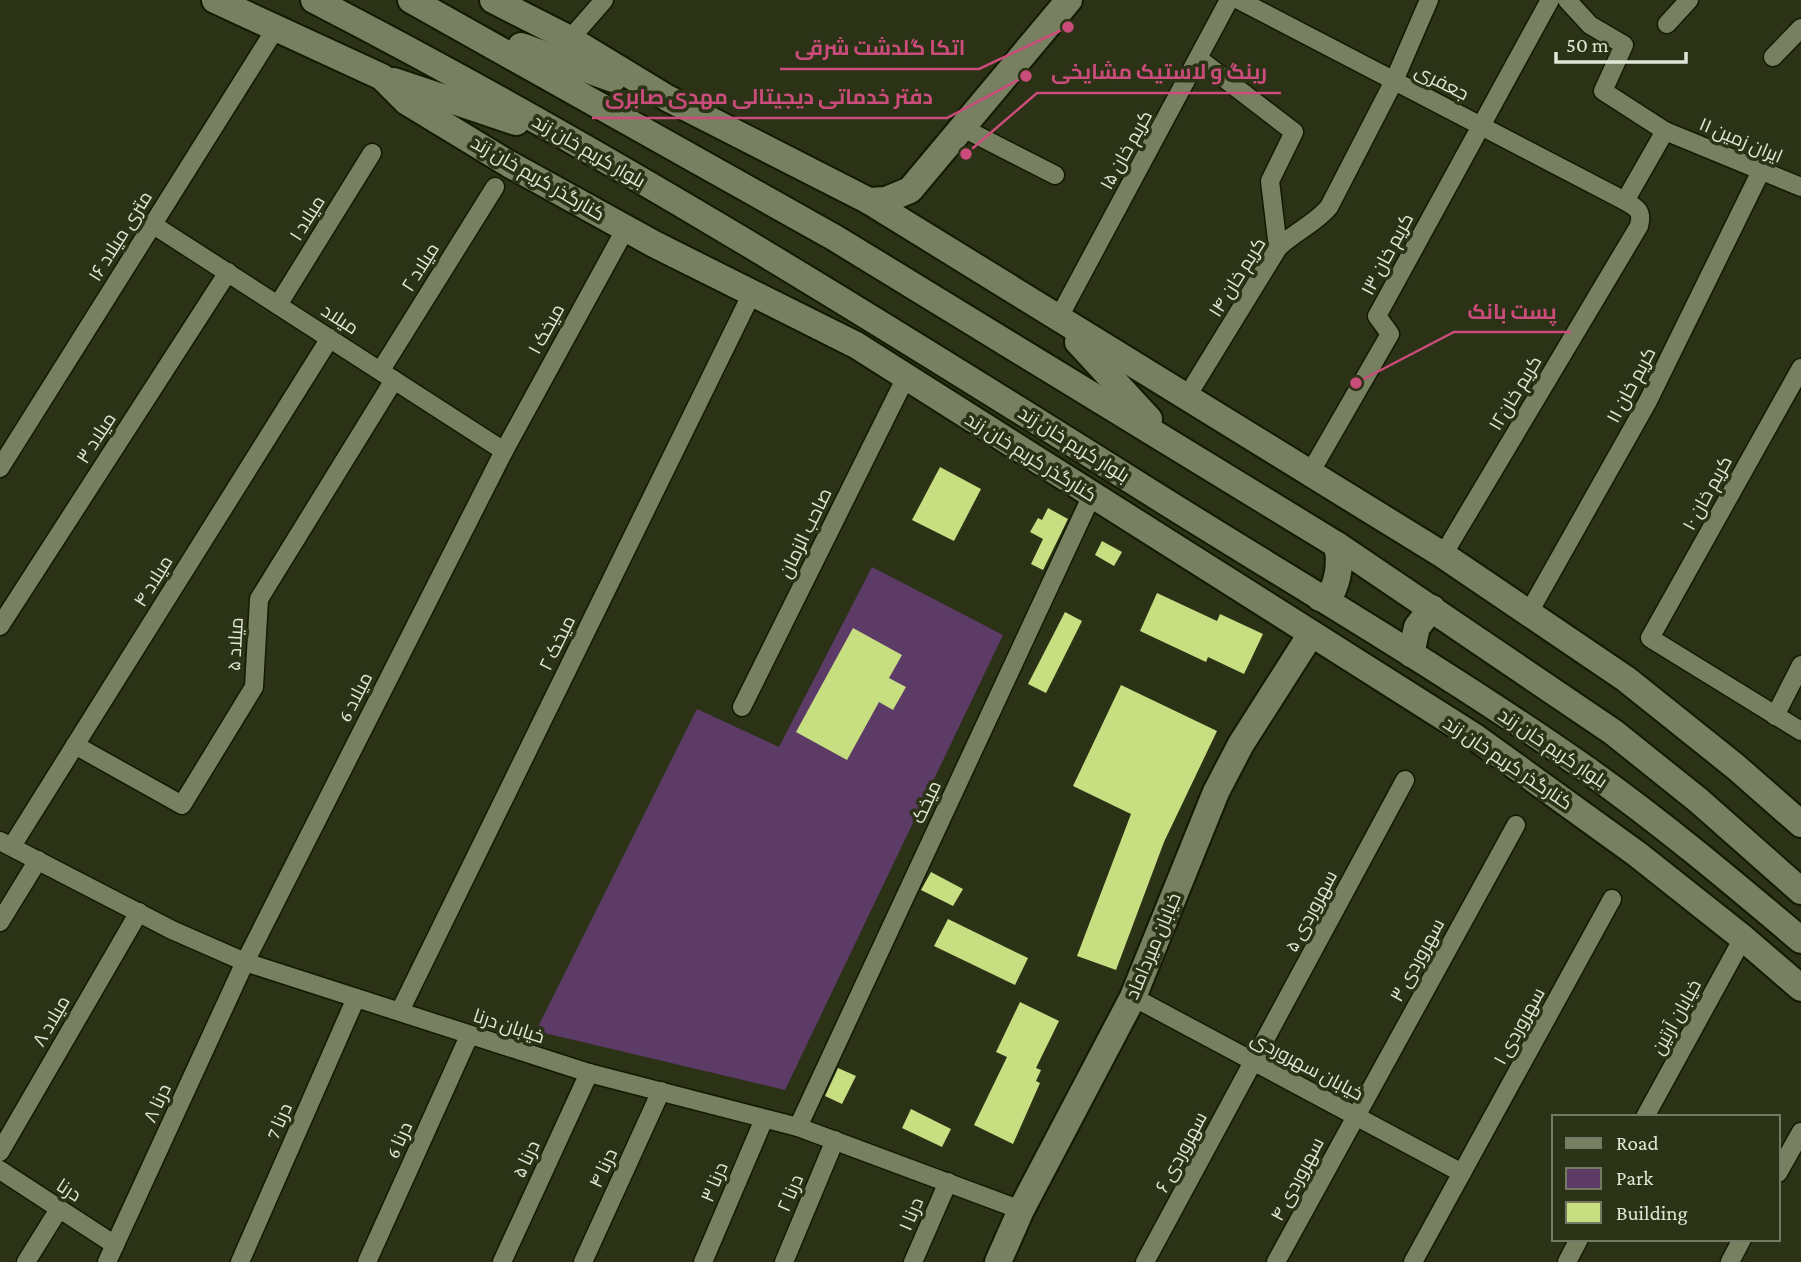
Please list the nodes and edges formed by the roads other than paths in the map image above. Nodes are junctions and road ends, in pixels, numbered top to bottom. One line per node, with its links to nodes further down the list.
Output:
1 (215, 0): 17 (main road, کنارگذر کریم خان زند)
2 (314, 0): 19 (main road, بلوار کریم خان زند)
3 (404, 0): 19 (main road)
4 (411, 0): 15 (main road)
5 (493, 0): 20 (main road)
6 (604, 0): 20 (street)
7 (1069, 0): 28 (main road)
8 (1229, 0): 23 (street, کریم خان ۱۵)
9 (1239, 0): 14 (street, جعفری)
10 (1429, 0): 25 (street, کریم خان ۱۴)
11 (1550, 0): 27 (street)
12 (1567, 0): 29 (street, ایران زمین ۱۱)
13 (1689, 0): 16 (street)
14 (1260, 5): 25 (street, جعفری)
15 (450, 20): 21 (main road); 26 (main road); 55 (main road)
16 (1667, 24)
17 (276, 28): 24 (main road, کنارگذر کریم خان زند); 40 (street, ۱۶ متری میلاد)
18 (1801, 28): 22 (street)
19 (382, 34): 21 (main road, بلوار کریم خان زند)
20 (569, 39): 26 (main road)
21 (424, 57): 30 (main road, بلوار کریم خان زند)
22 (1773, 57)
23 (1199, 59): 44 (street); 48 (street, کریم خان ۱۵)
24 (382, 77): 30 (main road); 41 (main road, کنارگذر کریم خان زند)
25 (1394, 81): 27 (street, جعفری); 44 (street, کریم خان ۱۴)
26 (667, 98): 37 (main road)
27 (1481, 126): 38 (street, جعفری); 58 (street, کریم خان ۱۳)
28 (962, 128): 33 (street); 36 (main road)
29 (1665, 131): 32 (street, ایران زمین ۱۱); 38 (street)
30 (579, 143): 43 (main road, بلوار کریم خان زند)
31 (372, 153): 47 (street, میلاد ۱)
32 (1761, 171): 35 (street, ایران زمین ۱۱); 64 (street, کریم خان ۱۱)
33 (1055, 175)
34 (495, 187): 52 (street, میلاد ۲)
35 (1801, 187)
36 (910, 190): 37 (main road); 42 (main road)
37 (869, 201): 42 (main road)
38 (1625, 201): 39 (street, جعفری)
39 (1642, 216): 61 (street, کریم خان۱۲)
40 (152, 224): 45 (street, میلاد); 57 (street, ۱۶ متری میلاد)
41 (626, 228): 46 (main road, کنارگذر کریم خان زند); 56 (street, میخک ۱)
42 (918, 229): 48 (main road)
43 (732, 236): 49 (main road); 62 (main road, بلوار کریم خان زند)
44 (1278, 248): 54 (street, کریم خان ۱۴)
45 (228, 272): 47 (street, میلاد); 65 (street, میلاد ۳)
46 (752, 293): 49 (main road, کنارگذر کریم خان زند); 90 (street, میخک ۲)
47 (278, 304): 50 (street, میلاد)
48 (1058, 319): 54 (main road); 55 (main road)
49 (827, 331): 53 (main road, کنارگذر کریم خان زند)
50 (330, 338): 52 (street, میلاد); 73 (street, میلاد ۴)
51 (1801, 368): 70 (street, کریم خان ۱۰)
52 (388, 375): 56 (street, میلاد); 73 (street, میلاد ۵)
53 (905, 377): 59 (main road, کنارگذر کریم خان زند); 69 (street, صاحب الزمان)
54 (1186, 398): 58 (main road)
55 (1170, 441): 60 (main road)
56 (504, 451): 86 (street, میلاد 6)
57 (0, 468)
58 (1310, 473): 61 (main road)
59 (1092, 495): 66 (main road, کنارگذر کریم خان زند); 98 (street, میخک)
60 (1337, 545): 62 (main road); 63 (main road)
61 (1443, 555): 64 (main road)
62 (1320, 598): 67 (main road, بلوار کریم خان زند)
63 (1432, 608): 67 (main road); 80 (main road)
64 (1528, 614): 76 (main road)
65 (0, 626)
66 (1311, 634): 74 (main road, کنارگذر کریم خان زند); 88 (main road, خیابان میرداماد)
67 (1411, 654): 72 (main road, بلوار کریم خان زند)
68 (1801, 665): 70 (street)
69 (742, 707)
70 (1775, 716): 71 (street)
71 (1801, 731)
72 (1540, 739): 74 (main road); 85 (main road, بلوار کریم خان زند)
73 (75, 745): 78 (street, میلاد ۴)
74 (1521, 770): 84 (main road, کنارگذر کریم خان زند)
75 (1405, 780): 92 (street, سهروردی ۵)
76 (1801, 824)
77 (1516, 825): 96 (street, سهروردی ۳)
78 (6, 843): 79 (street, خیابان درنا)
79 (38, 860): 82 (street, خیابان درنا); 83 (street)
80 (1801, 891)
81 (1612, 899): 104 (street, سهروردی ۱)
82 (139, 912): 86 (street, خیابان درنا); 101 (street, میلاد ۸)
83 (0, 922)
84 (1743, 937): 87 (main road, کنارگذر کریم خان زند); 95 (street, خیابان آرتین)
85 (1801, 940)
86 (245, 962): 89 (street, خیابان درنا); 110 (street, درنا ۸)
87 (1801, 988)
88 (1133, 997): 92 (street, خیابان سهروردی); 107 (main road, خیابان میرداماد)
89 (356, 998): 90 (street, خیابان درنا); 112 (street, درنا 7)
90 (400, 1012): 91 (street, خیابان درنا)
91 (470, 1036): 93 (street, خیابان درنا); 113 (street, درنا 6)
92 (1253, 1062): 96 (street, خیابان سهروردی); 120 (street, سهروردی ۶)
93 (589, 1073): 94 (street, خیابان درنا); 114 (street, درنا ۵)
94 (661, 1091): 97 (street, خیابان درنا); 115 (street, درنا ۴)
95 (1647, 1115)
96 (1355, 1116): 104 (street, خیابان سهروردی); 121 (street, سهروردی ۴)
97 (764, 1119): 98 (street, خیابان درنا); 116 (street, درنا ۳)
98 (798, 1127): 100 (street, خیابان درنا)
99 (1801, 1132): 102 (street)
100 (835, 1140): 105 (street, خیابان درنا); 117 (street, درنا ۲)
101 (0, 1152)
102 (1780, 1169)
103 (0, 1170): 106 (street, درنا)
104 (1462, 1173): 122 (street, سهروردی ۱)
105 (948, 1182): 107 (street, خیابان درنا); 118 (street, درنا ۱)
106 (60, 1209): 110 (street, درنا); 111 (street)
107 (1021, 1210): 119 (main road, خیابان میرداماد)
108 (1578, 1241): 123 (street)
109 (1741, 1241): 124 (street)
110 (111, 1254)
111 (26, 1262)
112 (240, 1262)
113 (367, 1262)
114 (502, 1262)
115 (583, 1262)
116 (703, 1262)
117 (784, 1262)
118 (913, 1262)
119 (999, 1262)
120 (1146, 1262)
121 (1276, 1262)
122 (1413, 1262)
123 (1567, 1262)
124 (1730, 1262)

